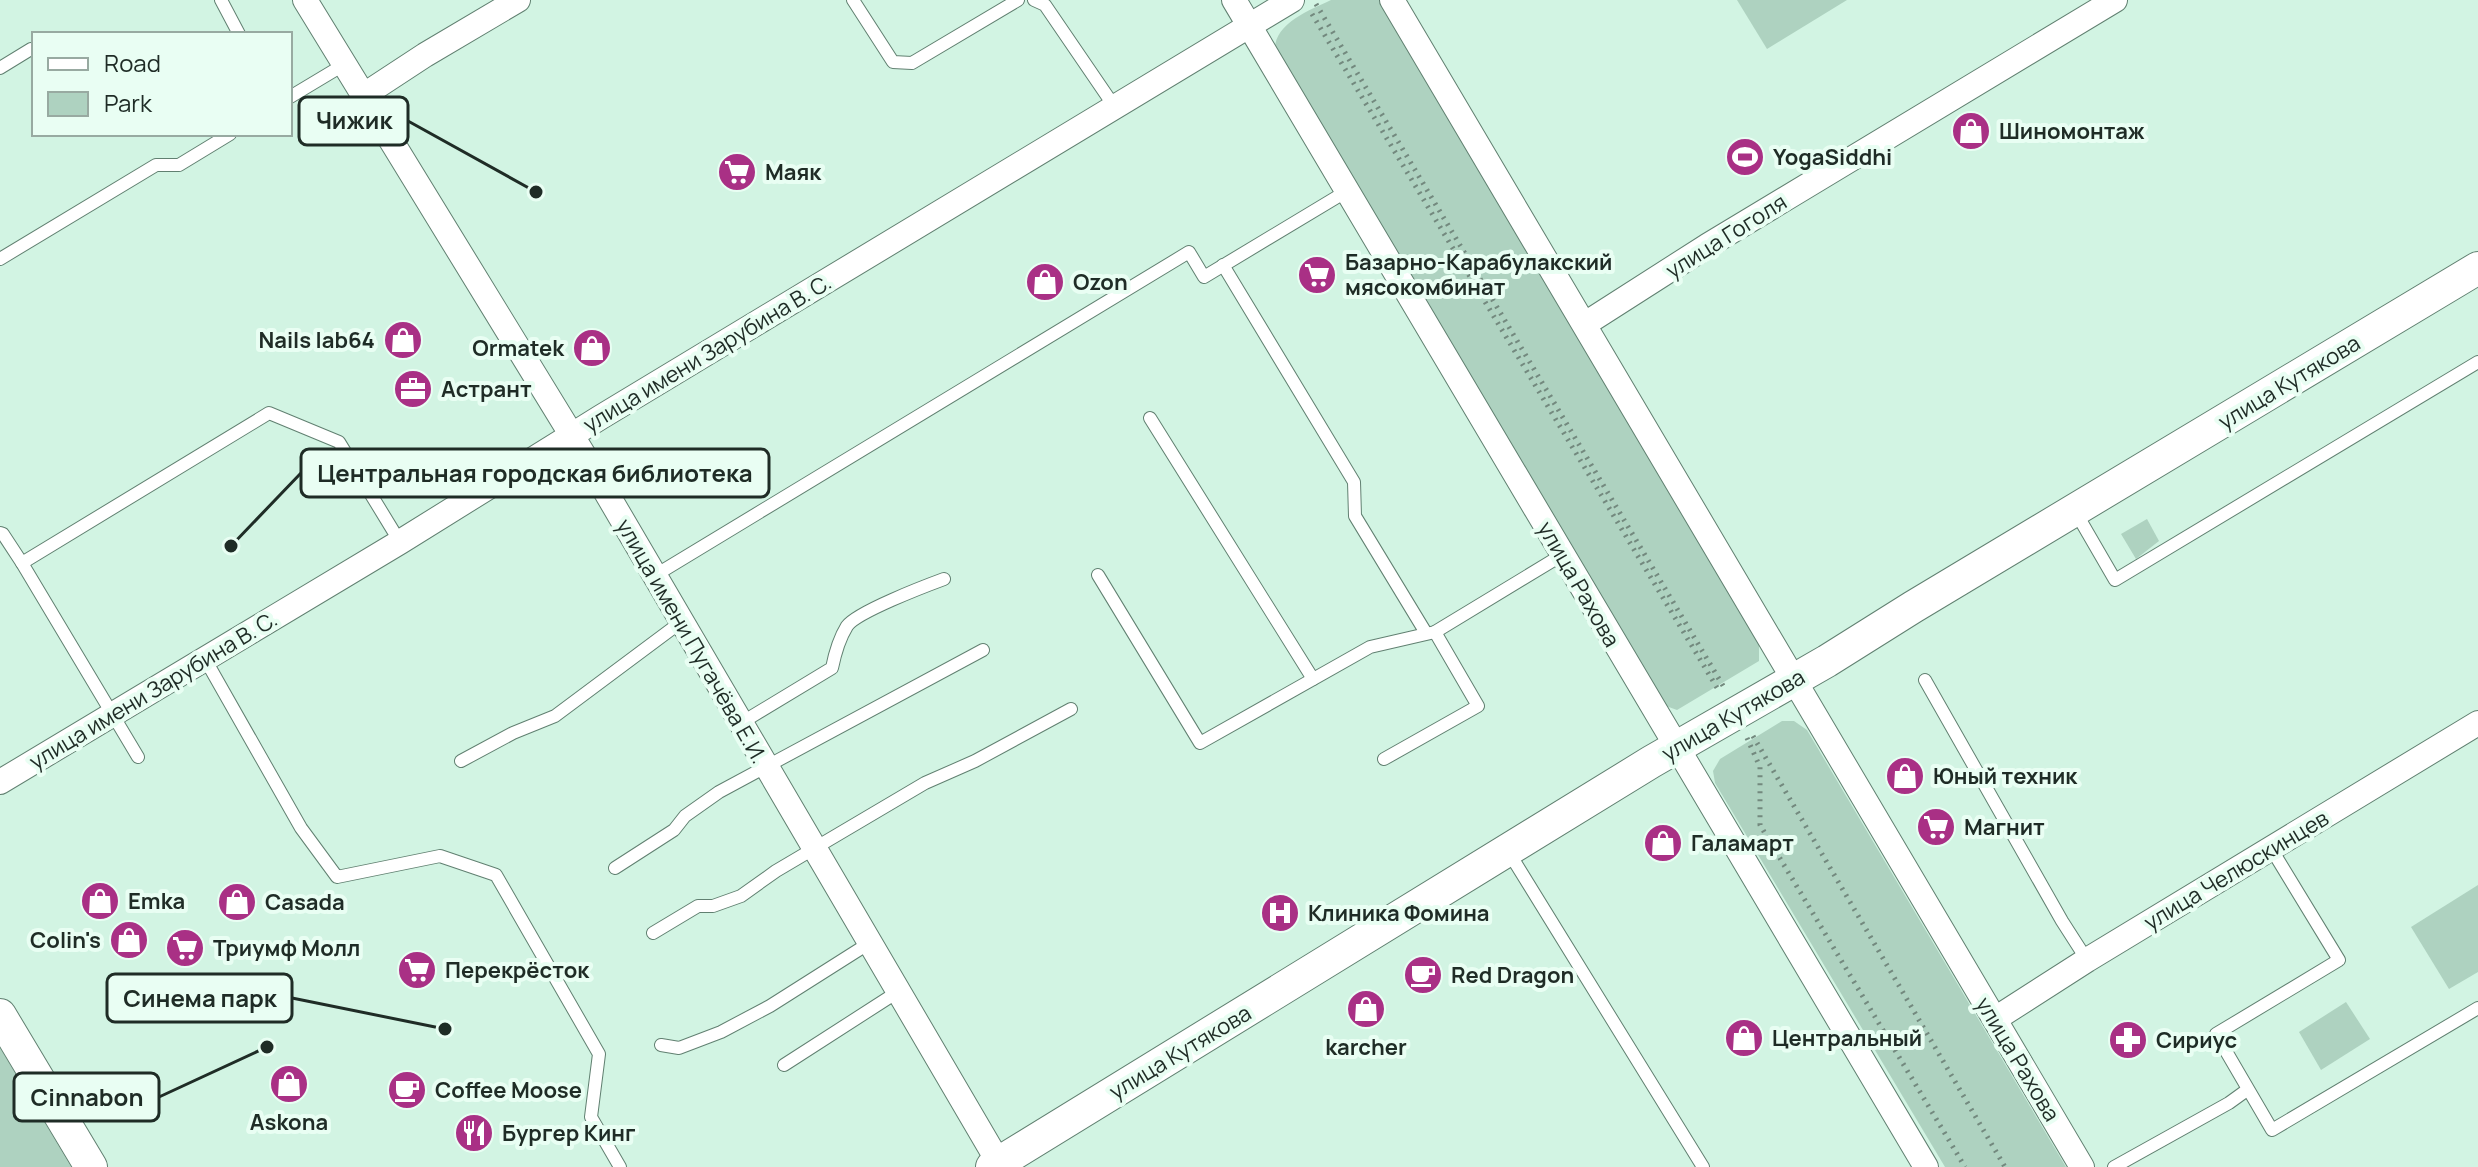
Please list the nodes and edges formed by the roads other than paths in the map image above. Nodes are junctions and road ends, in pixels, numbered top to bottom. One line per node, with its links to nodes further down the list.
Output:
1 (221, 0): 12 (lane)
2 (305, 0): 14 (street, улица имени Пугачёва Е.И.)
3 (518, 0): 16 (street)
4 (853, 0): 5 (lane)
5 (1018, 0)
6 (1034, 0): 18 (lane)
7 (1234, 0): 11 (street, улица Рахова)
8 (1392, 0): 24 (street, улица Рахова)
9 (2115, 0): 24 (street, улица Гоголя)
10 (1301, 5): 11 (street, улица имени Зарубина В. С.)
11 (1249, 25): 18 (street, улица имени Зарубина В. С.); 20 (street, улица Рахова)
12 (238, 32)
13 (31, 49): 15 (lane)
14 (345, 64): 16 (street, улица имени Пугачёва Е.И.); 17 (lane)
15 (0, 68)
16 (364, 95): 27 (street, улица имени Пугачёва Е.И.)
17 (292, 96)
18 (1114, 106): 27 (street, улица имени Зарубина В. С.)
19 (227, 136): 21 (lane)
20 (1347, 191): 22 (lane); 31 (street, улица Рахова)
21 (0, 259)
22 (1223, 265): 34 (lane); 37 (lane)
23 (2478, 268): 28 (street, улица Кутякова)
24 (1585, 324): 41 (street, улица Рахова)
25 (2478, 362): 28 (lane)
26 (1150, 418): 40 (lane)
27 (572, 435): 30 (street, улица имени Зарубина В. С.); 34 (street, улица имени Пугачёва Е.И.)
28 (2075, 511): 41 (street, улица Кутякова)
29 (0, 533): 32 (lane)
30 (400, 542): 32 (lane); 39 (street, улица имени Зарубина В. С.)
31 (1562, 555): 37 (lane); 47 (street, улица Рахова)
32 (22, 563): 44 (lane)
33 (1098, 575): 40 (lane)
34 (654, 576): 36 (street, улица имени Пугачёва Е.И.)
35 (944, 579): 45 (lane)
36 (681, 622): 45 (street, улица имени Пугачёва Е.И.); 50 (lane)
37 (1430, 633): 40 (lane); 49 (lane)
38 (983, 650): 51 (lane)
39 (205, 659): 44 (street, улица имени Зарубина В. С.); 69 (lane)
40 (1313, 679)
41 (1796, 679): 47 (street, улица Кутякова); 63 (street, улица Рахова)
42 (1925, 680): 59 (lane)
43 (1071, 709): 53 (lane)
44 (113, 713): 48 (lane); 52 (street, улица имени Зарубина В. С.)
45 (741, 723): 51 (street, улица имени Пугачёва Е.И.)
46 (2478, 723): 54 (street, улица Челюскинцев)
47 (1676, 747): 55 (street, улица Кутякова); 71 (street, улица Рахова)
48 (138, 757)
49 (1384, 759)
50 (461, 761)
51 (765, 766): 53 (street, улица имени Пугачёва Е.И.); 56 (lane)
52 (0, 782)
53 (814, 848): 57 (lane); 58 (street, улица имени Пугачёва Е.И.)
54 (2272, 850): 59 (street, улица Челюскинцев); 66 (lane)
55 (1508, 851): 67 (street, улица Кутякова); 70 (lane)
56 (615, 868)
57 (653, 933)
58 (871, 942): 60 (street, улица имени Пугачёва Е.И.); 64 (lane)
59 (2087, 960): 63 (street, улица Челюскинцев)
60 (899, 991): 65 (lane); 67 (street, улица имени Пугачёва Е.И.)
61 (2478, 1008): 66 (lane)
62 (0, 1015): 68 (street)
63 (1995, 1019): 72 (street, улица Рахова)
64 (661, 1045)
65 (784, 1065)
66 (2247, 1090): 73 (lane)
67 (995, 1165)
68 (91, 1167)
69 (620, 1167)
70 (1703, 1167)
71 (1926, 1167)
72 (2082, 1167)
73 (2114, 1167)

